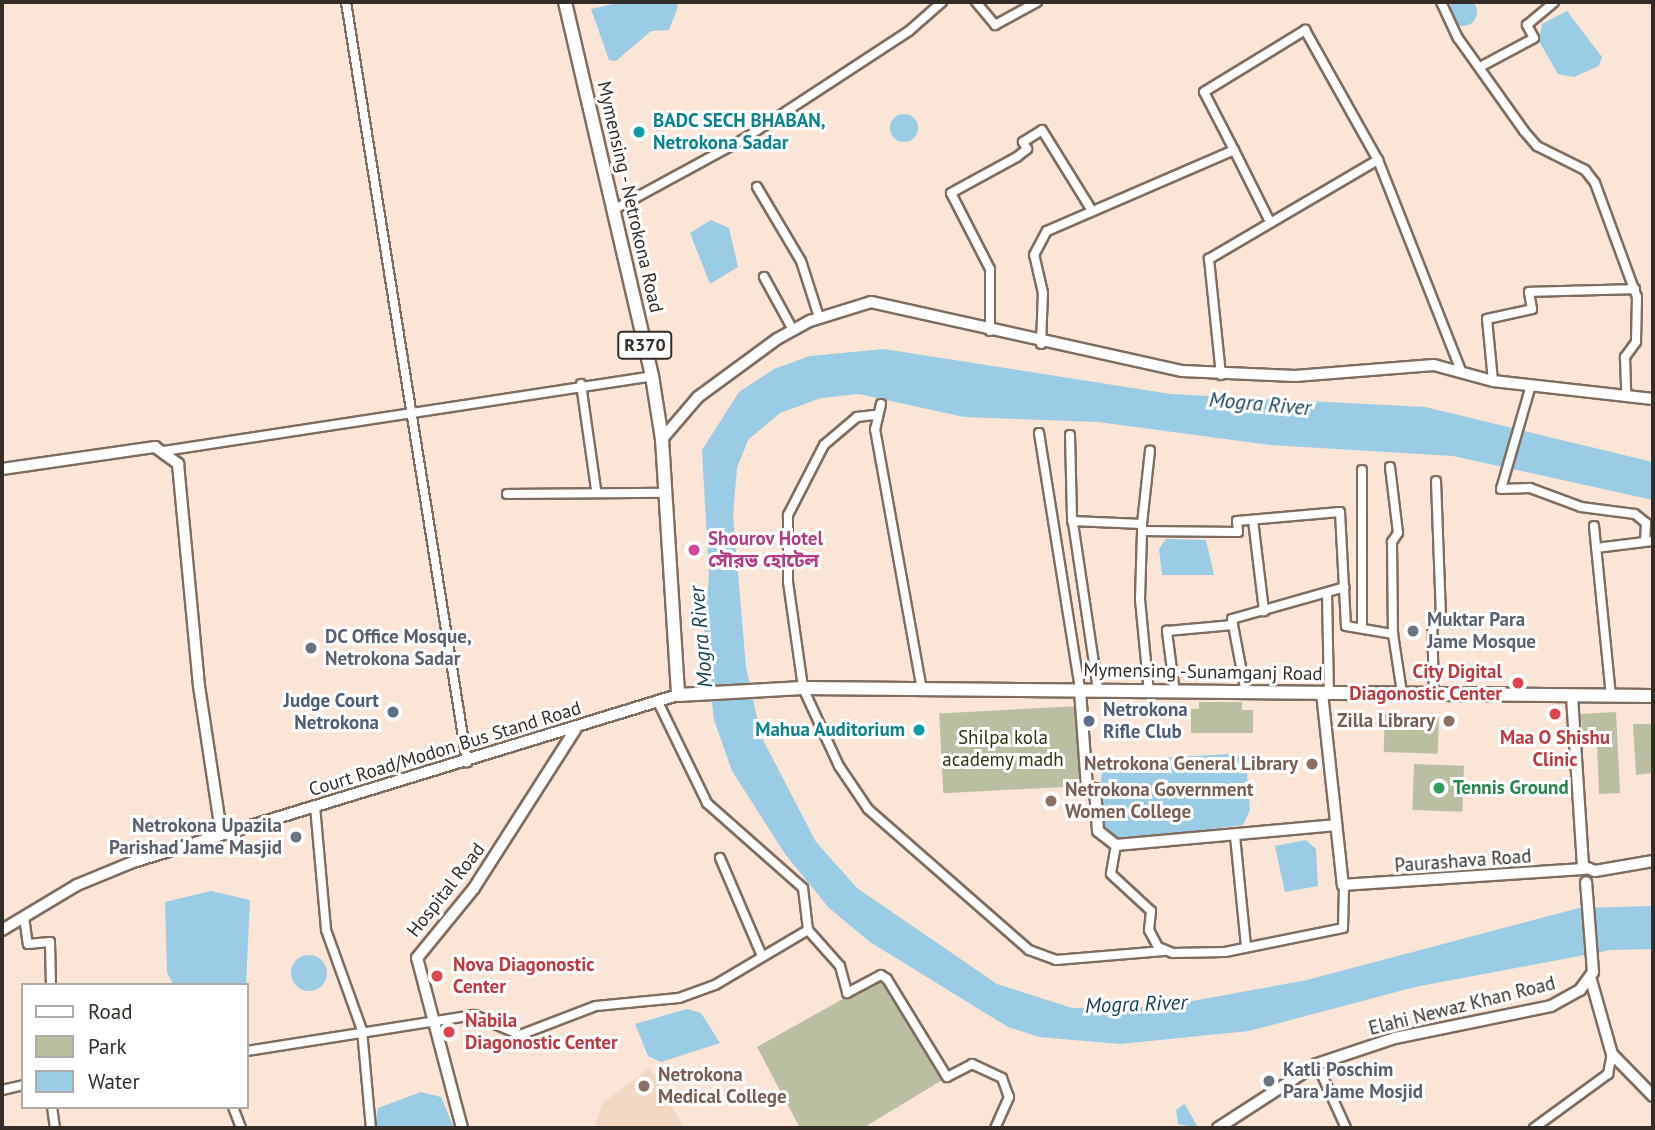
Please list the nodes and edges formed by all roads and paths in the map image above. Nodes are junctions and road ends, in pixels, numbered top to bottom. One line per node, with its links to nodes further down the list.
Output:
1 (346, 2): 30 (street)
2 (565, 2): 13 (main road, Mymensing - Netrokona Road / R370)
3 (942, 2): 13 (street)
4 (976, 2): 5 (street)
5 (1037, 2)
6 (1441, 2): 8 (street)
7 (1554, 2): 8 (street)
8 (1480, 67): 16 (street)
9 (1234, 150): 10 (street); 12 (street); 14 (street)
10 (1378, 160): 14 (street); 21 (street)
11 (757, 187): 17 (street)
12 (1091, 209): 19 (street); 20 (street)
13 (613, 210): 23 (main road, Mymensing - Netrokona Road / R370)
14 (1269, 220): 22 (street)
15 (764, 277): 18 (street)
16 (1635, 289): 24 (street); 27 (street)
17 (819, 317): 18 (street); 19 (street)
18 (793, 330): 34 (street)
19 (990, 331): 20 (street)
20 (1041, 344): 22 (street)
21 (1460, 368): 22 (street); 24 (street)
22 (1221, 375)
23 (652, 376): 25 (street); 34 (main road, Mymensing - Netrokona Road / R370)
24 (1493, 381): 26 (street)
25 (581, 384): 30 (street); 41 (street)
26 (1531, 385): 27 (street); 48 (street)
27 (1626, 392): 28 (street)
28 (1653, 399)
29 (881, 404): 31 (street)
30 (410, 412): 36 (street); 72 (street)
31 (874, 415): 56 (street); 58 (street)
32 (1039, 433): 59 (street)
33 (1070, 435): 45 (street)
34 (663, 439): 42 (main road, Mymensing - Netrokona Road / R370)
35 (1150, 450): 47 (street)
36 (164, 452): 38 (street); 75 (street)
37 (1390, 467): 55 (street)
38 (2, 469)
39 (1362, 470): 54 (street)
40 (1436, 481): 65 (street)
41 (596, 490): 42 (street); 43 (street)
42 (666, 493): 66 (main road, Mymensing - Netrokona Road / R370)
43 (506, 494)
44 (1253, 520): 47 (street); 50 (street); 52 (street)
45 (1072, 521): 47 (street); 57 (street)
46 (1594, 526): 49 (street)
47 (1142, 528): 60 (street)
48 (1649, 541): 49 (street)
49 (1596, 548): 68 (street)
50 (1345, 587): 51 (street); 54 (street)
51 (1328, 593): 52 (street); 63 (street)
52 (1264, 611): 53 (street)
53 (1233, 625): 61 (street); 62 (street)
54 (1362, 626): 55 (street)
55 (1393, 634): 64 (street)
56 (799, 688): 58 (main road, Mymensing -Sunamganj Road); 66 (main road, Mymensing -Sunamganj Road); 87 (street)
57 (1098, 689): 59 (main road, Mymensing -Sunamganj Road); 60 (main road, Mymensing -Sunamganj Road)
58 (922, 690): 59 (main road, Mymensing -Sunamganj Road)
59 (1080, 690): 77 (street)
60 (1149, 693): 61 (main road, Mymensing -Sunamganj Road)
61 (1175, 693): 62 (main road, Mymensing -Sunamganj Road)
62 (1246, 693): 63 (main road, Mymensing -Sunamganj Road)
63 (1326, 693): 64 (main road, Mymensing -Sunamganj Road); 74 (street)
64 (1402, 693): 65 (main road, Mymensing -Sunamganj Road)
65 (1434, 694): 67 (main road, Mymensing -Sunamganj Road)
66 (678, 695): 70 (street, Court Road/Modon Bus Stand Road)
67 (1572, 696): 68 (main road, Mymensing -Sunamganj Road); 80 (street)
68 (1611, 696): 69 (main road, Mymensing -Sunamganj Road)
69 (1653, 696)
70 (657, 701): 71 (street, Court Road/Modon Bus Stand Road); 85 (street)
71 (575, 730): 72 (street, Court Road/Modon Bus Stand Road); 91 (street, Hospital Road)
72 (467, 762): 73 (street, Court Road/Modon Bus Stand Road)
73 (315, 806): 75 (street, Court Road/Modon Bus Stand Road); 92 (street)
74 (1334, 825): 76 (street); 82 (street)
75 (221, 831): 83 (street, Court Road/Modon Bus Stand Road)
76 (1235, 836): 77 (street); 86 (street)
77 (1116, 845): 87 (street)
78 (720, 858): 88 (street)
79 (1653, 861): 80 (street, Paurashava Road)
80 (1585, 869): 81 (street); 82 (street, Paurashava Road)
81 (1586, 882): 89 (street)
82 (1344, 886): 86 (street)
83 (24, 917): 84 (street, Court Road/Modon Bus Stand Road); 90 (street)
84 (2, 930)
85 (808, 930): 88 (street); 105 (street)
86 (1246, 947): 87 (street)
87 (1164, 951)
88 (762, 956): 91 (street)
89 (1591, 980): 94 (street); 95 (street, Elahi Newaz Khan Road)
90 (51, 983)
91 (432, 1022): 92 (street); 104 (street, Hospital Road)
92 (362, 1030): 93 (street); 103 (street)
93 (248, 1051)
94 (1612, 1054): 98 (street); 108 (street)
95 (1317, 1064): 106 (street, Elahi Newaz Khan Road); 107 (street)
96 (21, 1085): 97 (street)
97 (2, 1090)
98 (1653, 1096)
99 (52, 1109): 101 (street)
100 (234, 1109): 102 (street)
101 (55, 1128)
102 (242, 1128)
103 (371, 1128)
104 (462, 1128)
105 (995, 1128)
106 (1218, 1128)
107 (1346, 1128)
108 (1534, 1128)

